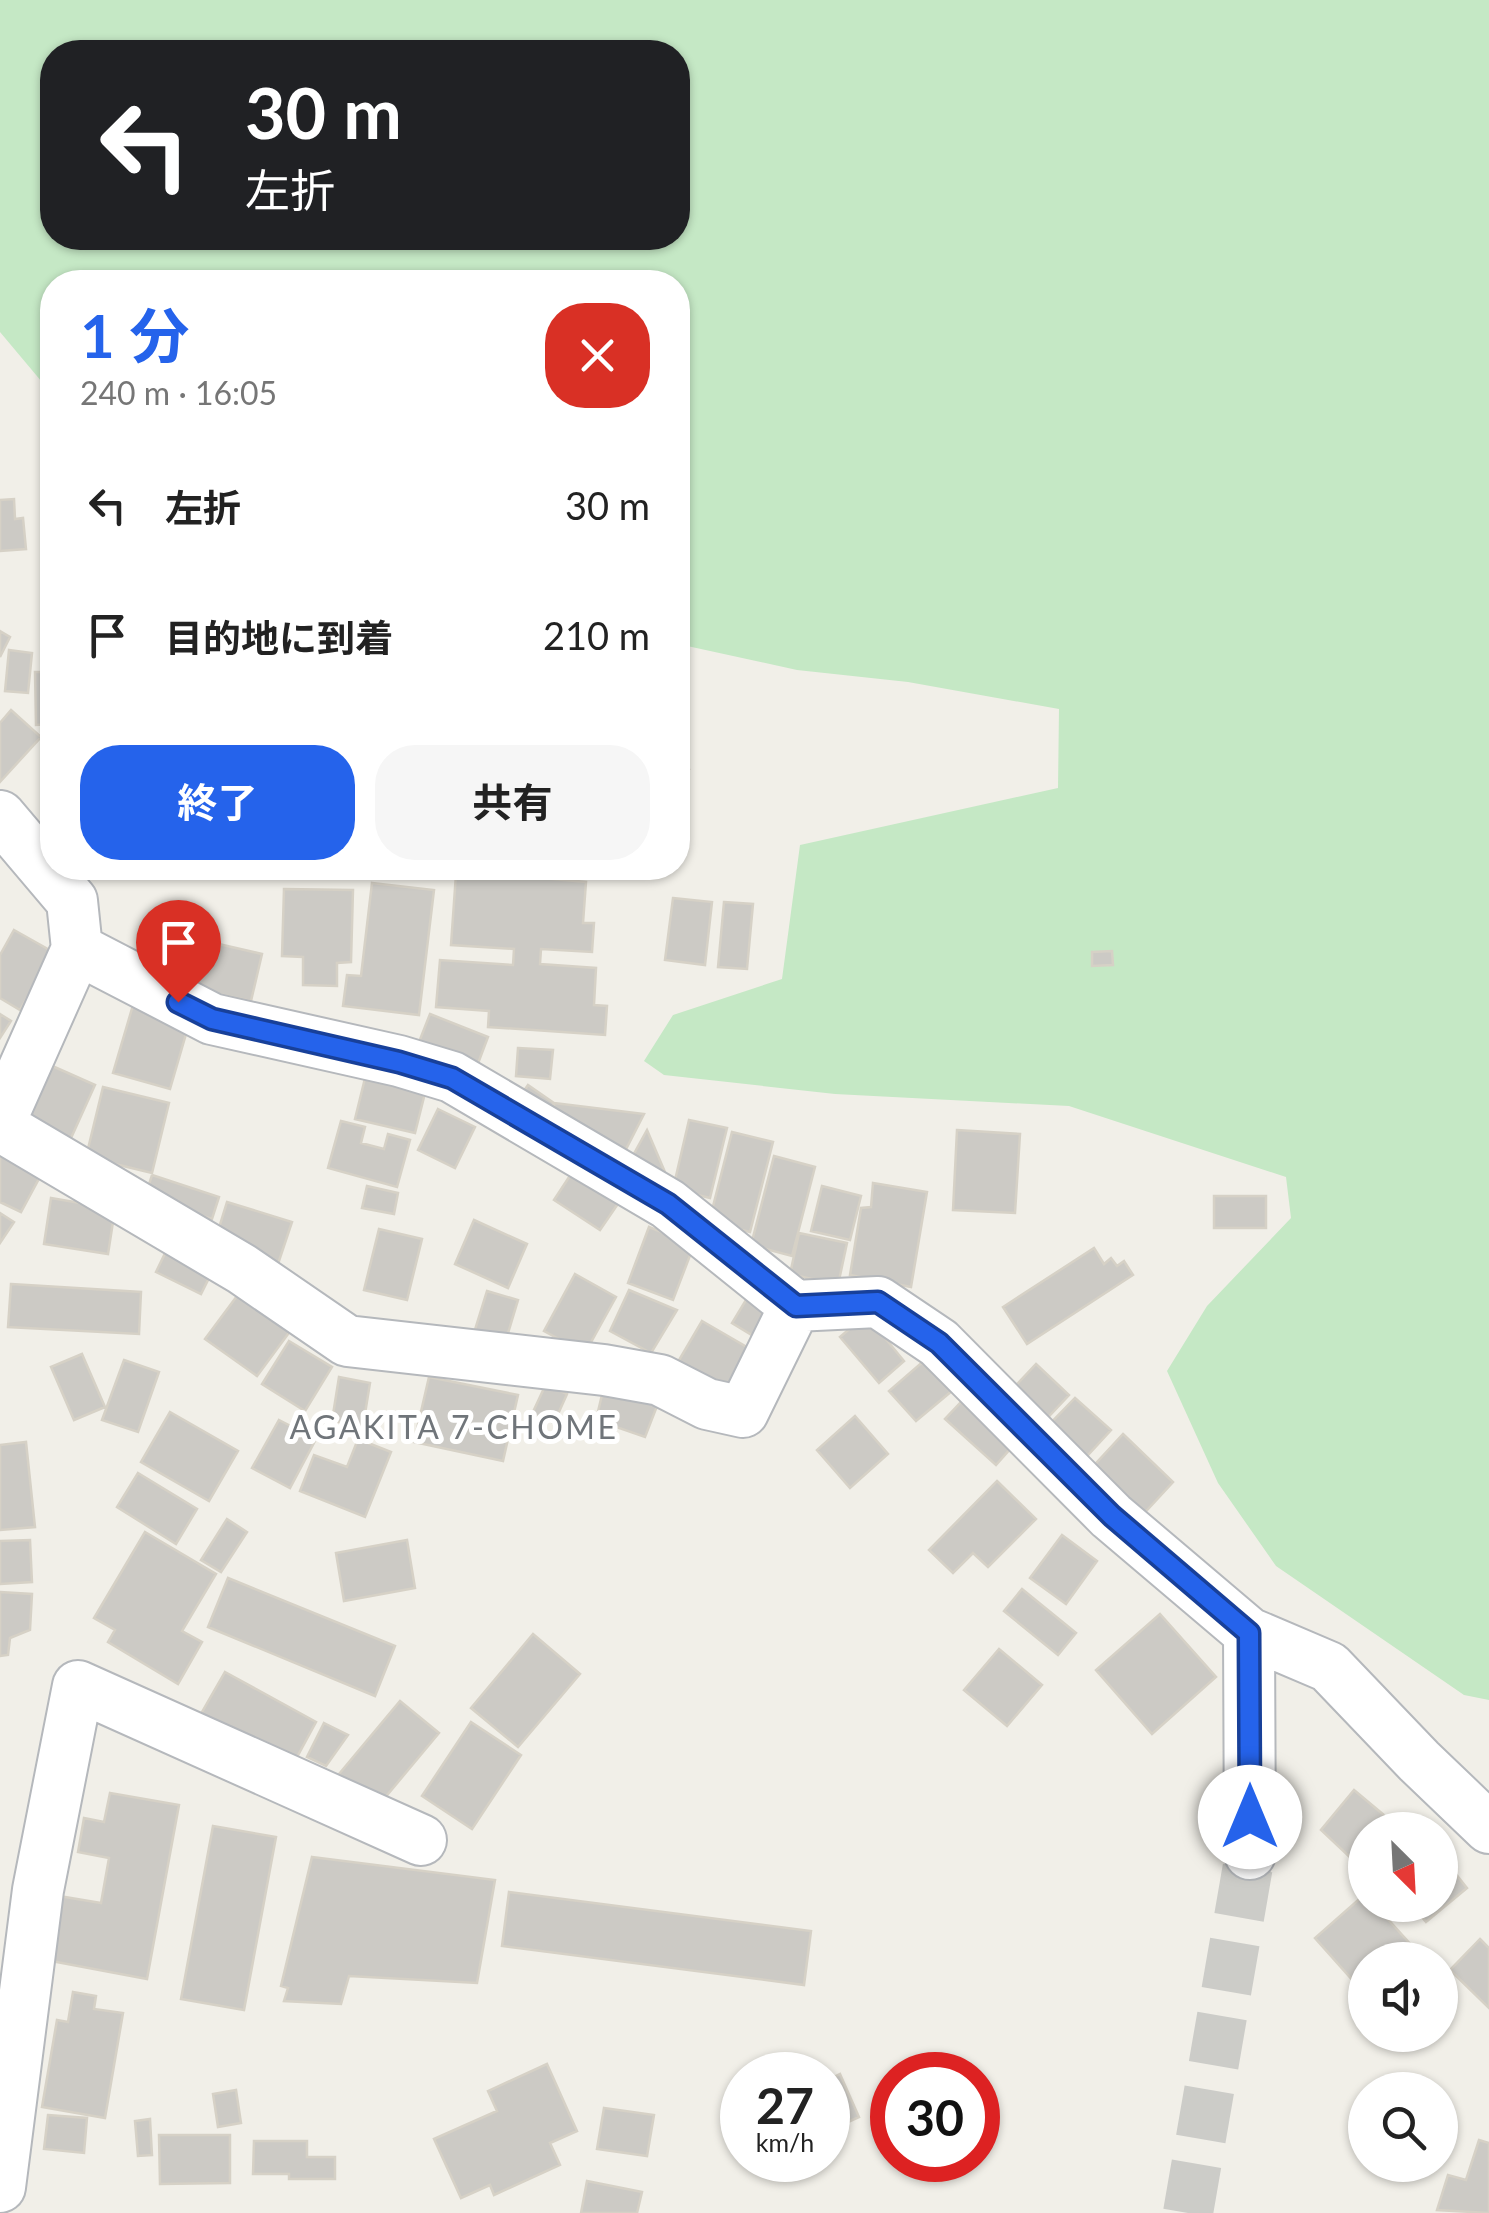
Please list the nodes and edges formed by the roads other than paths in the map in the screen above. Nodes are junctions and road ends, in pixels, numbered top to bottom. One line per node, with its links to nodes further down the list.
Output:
1 (0, 816): 2 (street)
2 (40, 863)
3 (55, 880): 4 (street)
4 (76, 950): 5 (street); 6 (street)
5 (0, 1124): 6 (street)
6 (796, 1306): 7 (street)
7 (1249, 1633): 8 (street); 10 (street)
8 (1489, 1828)
9 (421, 1840): 11 (street)
10 (1250, 1854)
11 (0, 2187)

